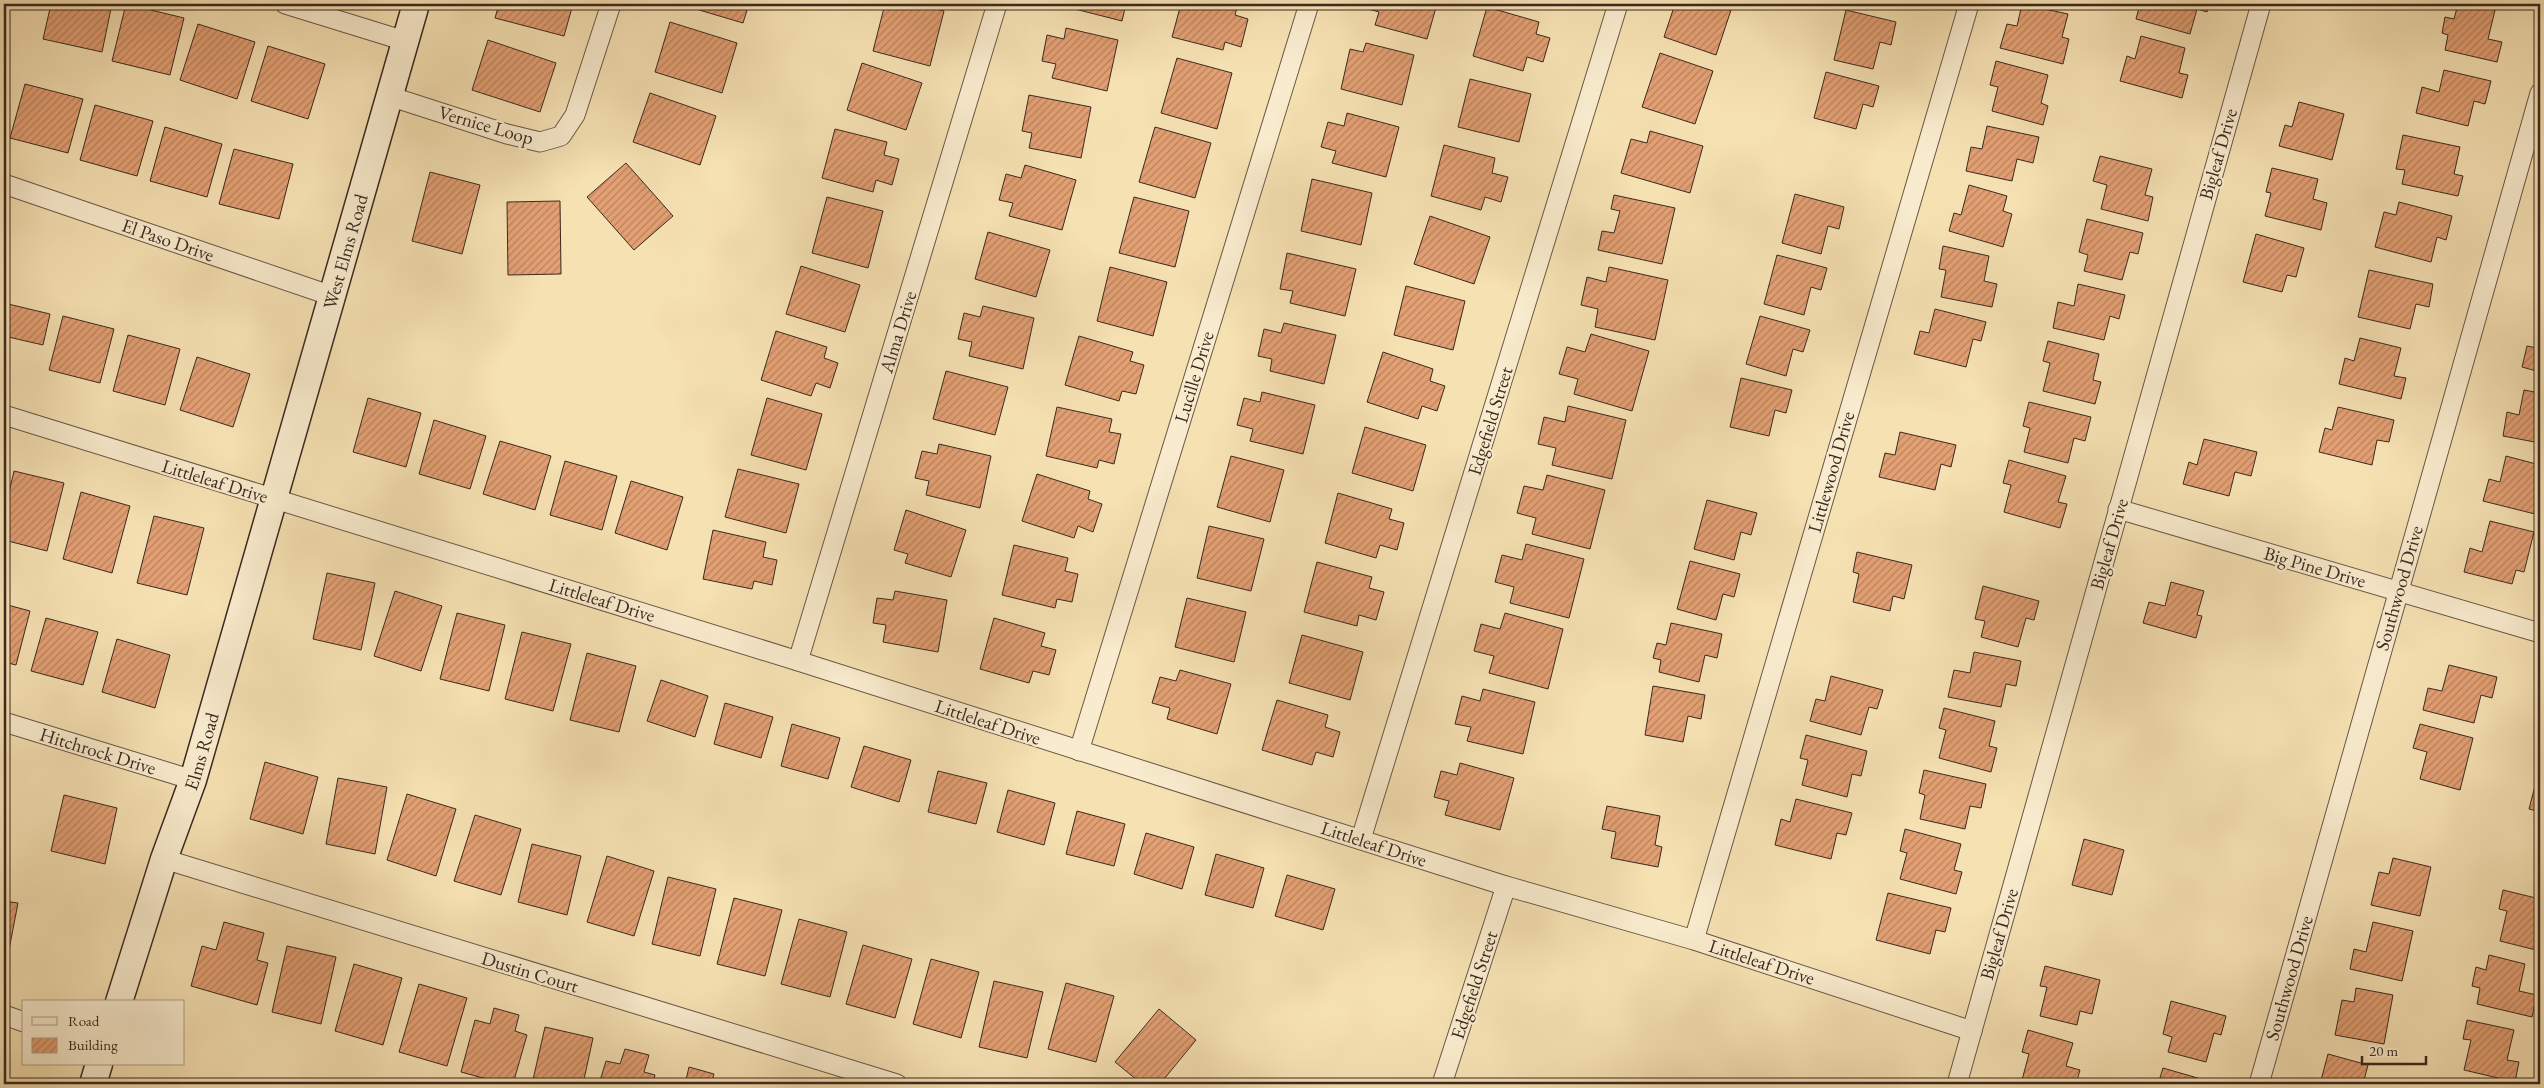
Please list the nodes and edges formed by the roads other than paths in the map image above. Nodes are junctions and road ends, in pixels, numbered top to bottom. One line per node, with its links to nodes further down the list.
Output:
1 (285, 4): 9 (street)
2 (416, 4): 9 (main road, West Elms Road)
3 (611, 4): 11 (street, Vernice Loop)
4 (997, 4): 19 (street, Alma Drive)
5 (1309, 4): 21 (street, Lucille Drive)
6 (1618, 4): 23 (street, Edgefield Street)
7 (1969, 4): 26 (street, Littlewood Drive)
8 (2261, 4): 16 (street, Bigleaf Drive)
9 (405, 41): 11 (main road, West Elms Road)
10 (2540, 92): 17 (street, Southwood Drive)
11 (389, 96): 13 (main road, West Elms Road)
12 (4, 184): 13 (street, El Paso Drive)
13 (332, 296): 15 (main road, West Elms Road)
14 (4, 415): 15 (street, Littleleaf Drive)
15 (275, 499): 19 (street, Littleleaf Drive); 22 (main road, Elms Road)
16 (2118, 510): 17 (street, Big Pine Drive); 30 (street, Bigleaf Drive)
17 (2398, 591): 18 (street, Big Pine Drive); 36 (street, Southwood Drive)
18 (2540, 633)
19 (798, 661): 21 (street, Littleleaf Drive)
20 (4, 722): 22 (street, Hitchrock Drive)
21 (1079, 751): 23 (street, Littleleaf Drive)
22 (192, 780): 24 (main road, Elms Road)
23 (1361, 839): 25 (street, Littleleaf Drive)
24 (164, 860): 27 (main road, Elms Road); 33 (street, Dustin Court)
25 (1506, 886): 26 (street, Littleleaf Drive); 34 (street, Edgefield Street)
26 (1694, 940): 30 (street, Littleleaf Drive)
27 (120, 1000)
28 (4, 1015): 29 (street)
29 (22, 1021)
30 (1972, 1031): 35 (street, Bigleaf Drive)
31 (98, 1066): 32 (main road)
32 (93, 1084)
33 (897, 1084)
34 (1442, 1084)
35 (1957, 1084)
36 (2259, 1084)

